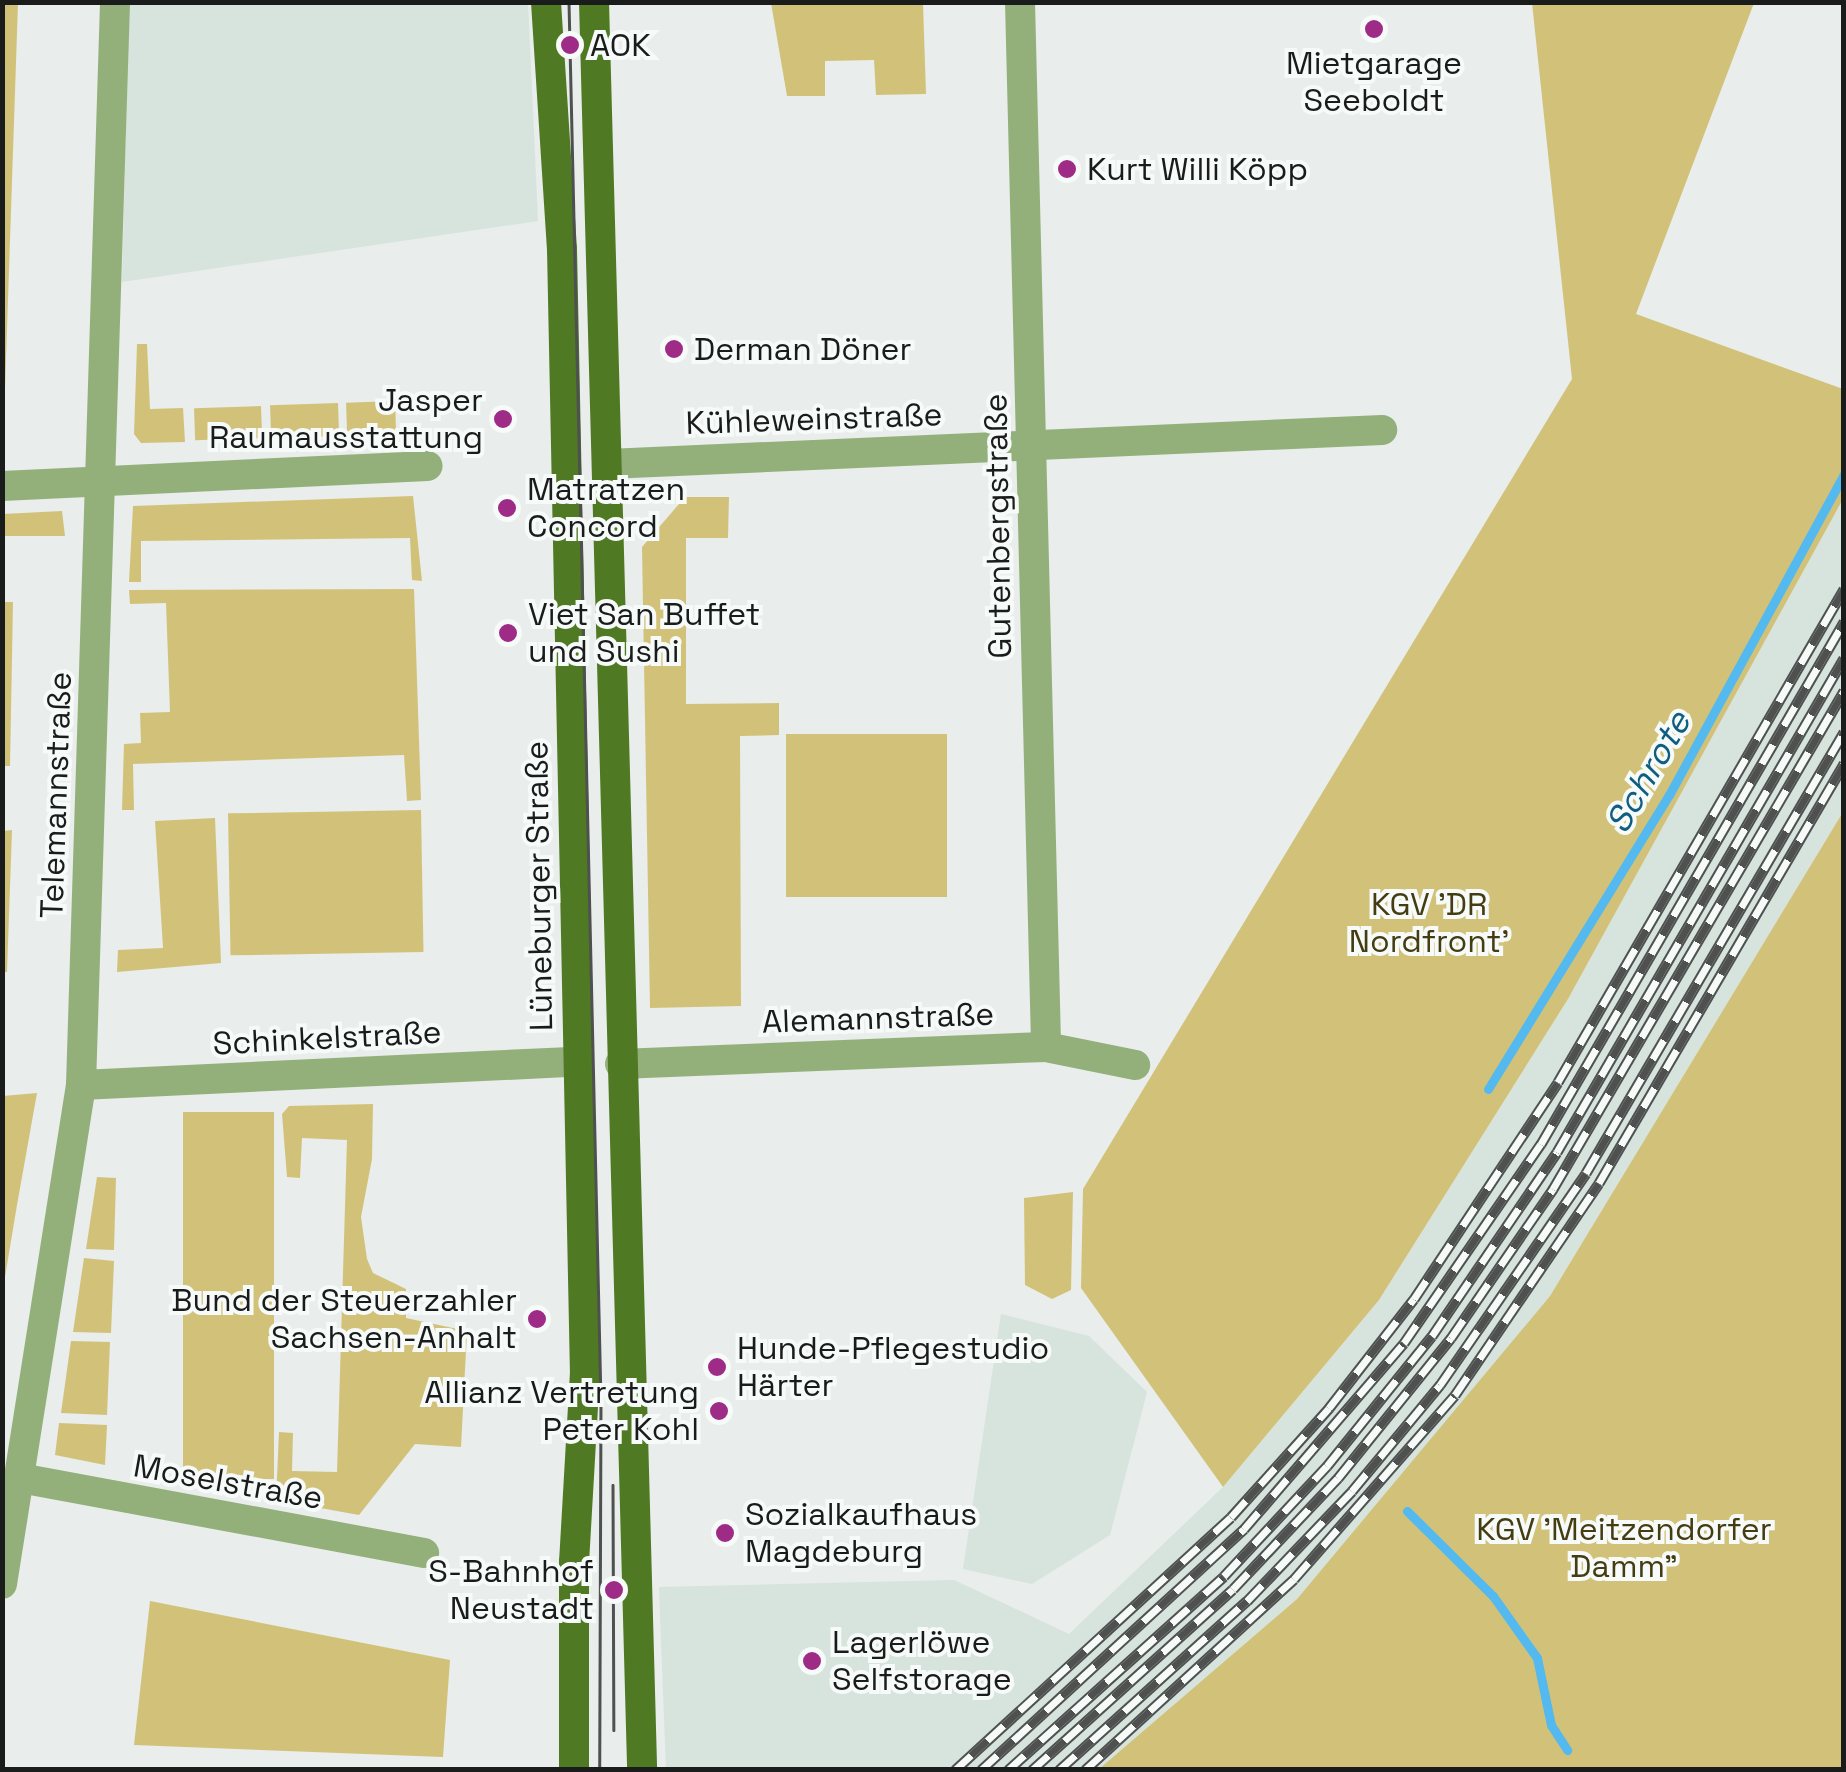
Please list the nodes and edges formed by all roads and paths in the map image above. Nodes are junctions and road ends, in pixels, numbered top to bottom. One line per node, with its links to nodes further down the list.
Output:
1 (115, 2): 9 (street, Telemannstraße)
2 (546, 2): 12 (main road, Lüneburger Straße)
3 (594, 2): 7 (main road)
4 (1020, 2): 6 (street, Gutenbergstraße)
5 (1382, 430): 6 (street, Kühleweinstraße)
6 (1032, 445): 7 (street, Kühleweinstraße); 11 (street, Gutenbergstraße)
7 (608, 464): 13 (main road)
8 (428, 466): 9 (street)
9 (104, 480): 10 (street); 15 (street, Telemannstraße)
10 (2, 486)
11 (1046, 1047): 13 (street, Alemannstraße); 14 (street, Alemannstraße)
12 (576, 1062): 15 (street, Schinkelstraße); 19 (main road, Lüneburger Straße)
13 (620, 1064): 20 (main road)
14 (1136, 1066)
15 (82, 1085): 16 (street, Telemannstraße)
16 (20, 1478): 17 (street, Moselstraße); 18 (street, Telemannstraße)
17 (424, 1553)
18 (2, 1584)
19 (574, 1770)
20 (642, 1770)

